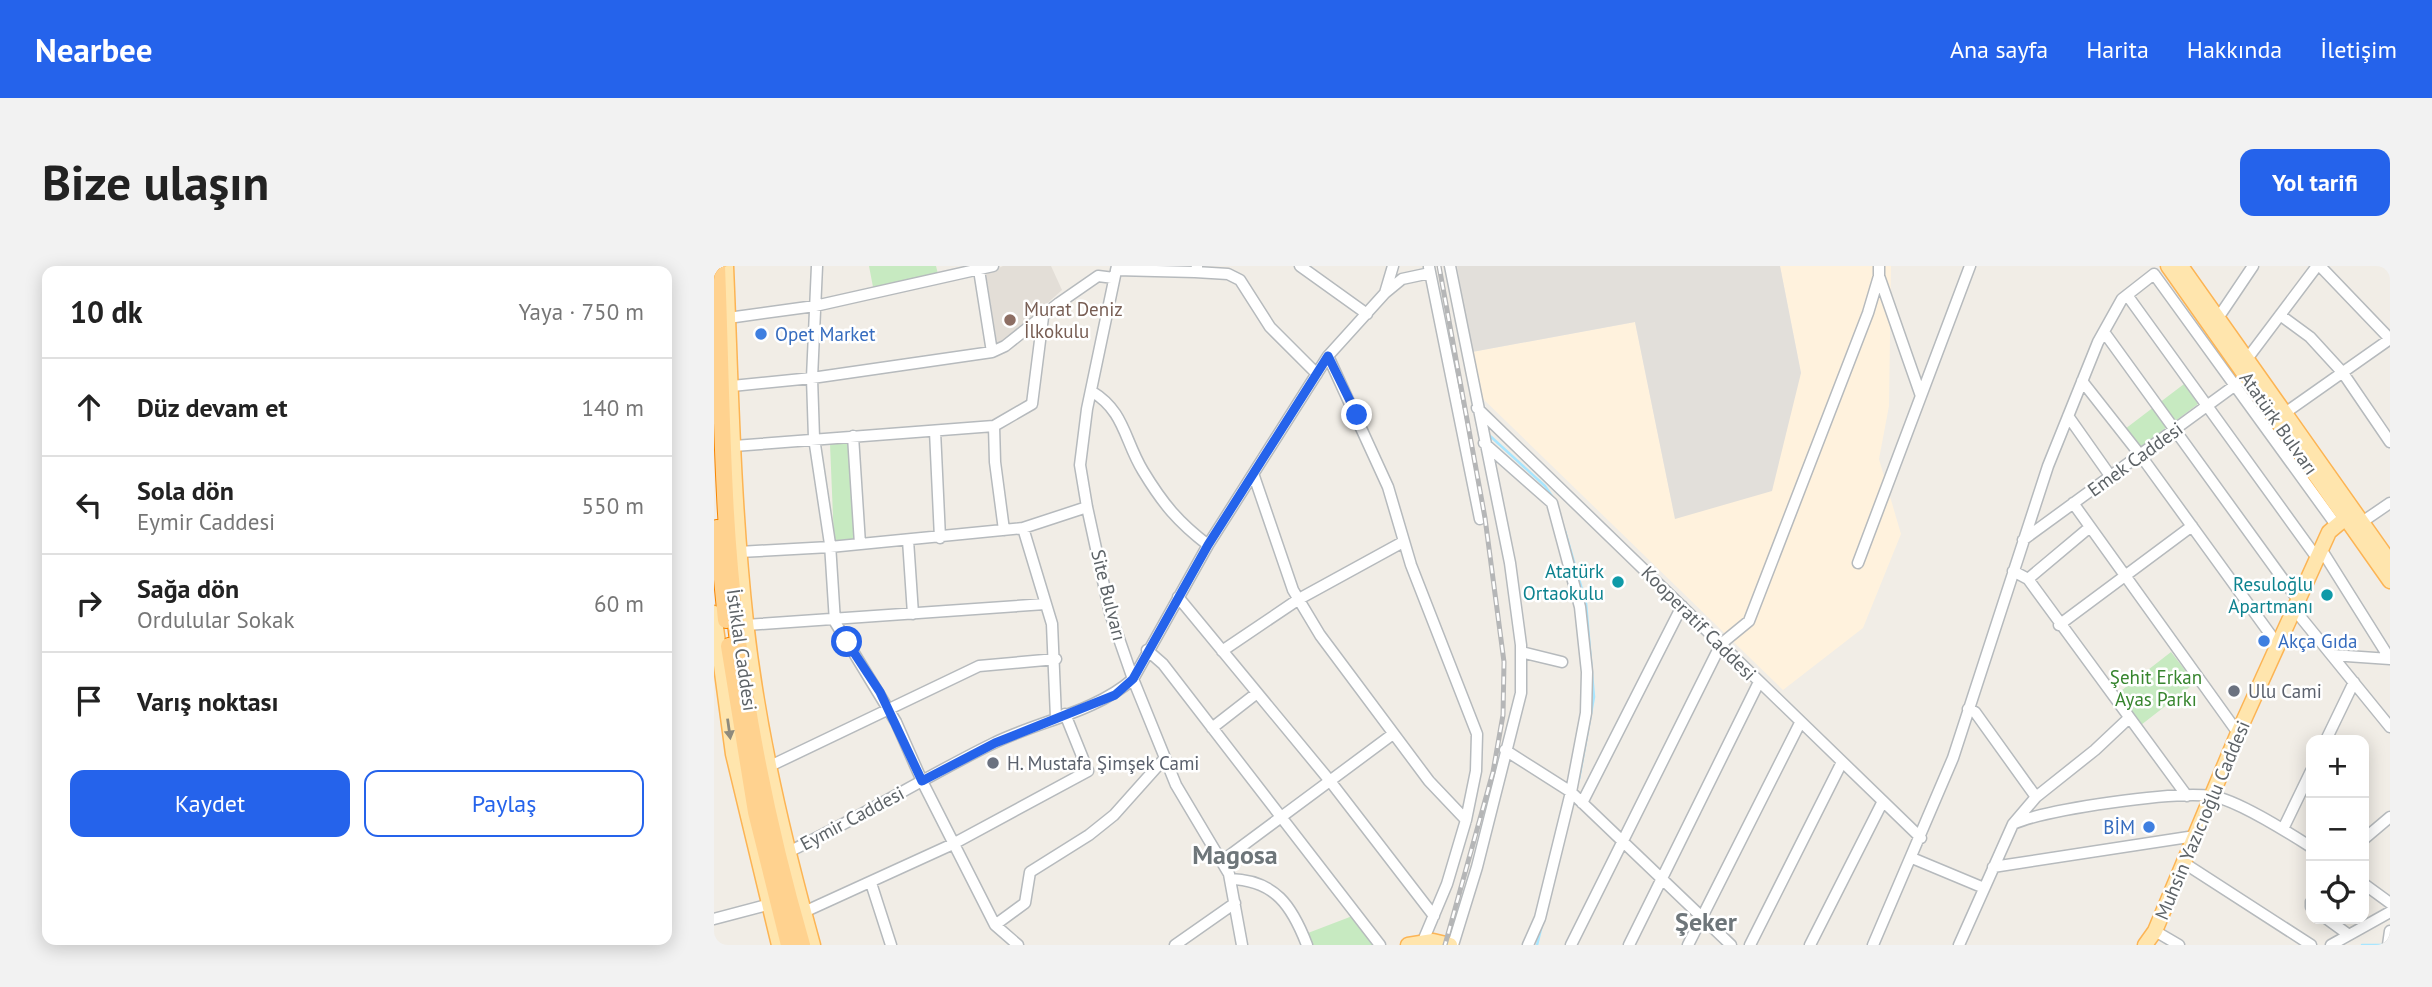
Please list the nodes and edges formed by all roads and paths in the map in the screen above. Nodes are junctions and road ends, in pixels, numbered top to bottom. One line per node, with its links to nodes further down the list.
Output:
1 (717, 266): 162 (highway, İstiklal Caddesi)
2 (726, 266): 25 (main road)
3 (817, 266): 21 (street)
4 (993, 266): 15 (street)
5 (1300, 266): 22 (street)
6 (1392, 266): 19 (street)
7 (1450, 266): 41 (street)
8 (1970, 266): 39 (street)
9 (2168, 266): 36 (main road, Atatürk Bulvarı)
10 (2181, 266): 26 (main road, Atatürk Bulvarı)
11 (2253, 266): 26 (street)
12 (2319, 266): 23 (street); 28 (street)
13 (1196, 269): 17 (street); 33 (street)
14 (1429, 269): 19 (street, Eymir Caddesi); 60 (street)
15 (979, 271): 21 (street); 29 (street)
16 (1097, 271): 17 (street); 24 (street)
17 (1115, 271): 38 (street, Site Bulvarı)
18 (1879, 271): 39 (street); 90 (street)
19 (1385, 293): 22 (street, Eymir Caddesi)
20 (2127, 295): 27 (street); 36 (street); 40 (street)
21 (815, 306): 25 (street); 34 (street)
22 (1367, 314): 30 (street, Eymir Caddesi)
23 (2280, 315): 31 (street); 32 (street)
24 (1043, 317): 29 (street); 44 (street)
25 (728, 318): 37 (main road)
26 (2218, 318): 31 (main road, Atatürk Bulvarı)
27 (2104, 332): 35 (street); 46 (street)
28 (2390, 339): 32 (street)
29 (992, 352): 34 (street)
30 (1328, 356): 33 (street, Eymir Caddesi); 68 (street)
31 (2247, 359): 42 (main road, Atatürk Bulvarı)
32 (2343, 373): 42 (street); 49 (street)
33 (1317, 374): 53 (street, Eymir Caddesi)
34 (812, 378): 37 (street); 48 (street)
35 (2082, 381): 43 (street); 52 (street)
36 (2241, 381): 40 (street, Emek Caddesi); 59 (main road, Atatürk Bulvarı)
37 (732, 386): 51 (main road)
38 (1091, 391): 58 (street, Site Bulvarı); 70 (street)
39 (1921, 396): 74 (street)
40 (2207, 406): 46 (street, Emek Caddesi); 73 (street)
41 (1476, 408): 50 (street); 84 (street, Kooperatif Caddesi)
42 (2285, 413): 59 (main road, Atatürk Bulvarı)
43 (2068, 416): 54 (street); 67 (street)
44 (994, 426): 45 (street); 64 (street)
45 (935, 431): 47 (street); 65 (street)
46 (2174, 431): 52 (street, Emek Caddesi); 83 (street)
47 (853, 436): 48 (street); 69 (street)
48 (814, 438): 51 (street); 71 (street)
49 (2390, 442)
50 (1484, 443): 94 (street); 119 (street)
51 (734, 446): 72 (main road)
52 (2141, 456): 54 (street, Emek Caddesi); 61 (street)
53 (1254, 476): 70 (street, Eymir Caddesi); 81 (street)
54 (2111, 477): 56 (street, Emek Caddesi)
55 (714, 490): 161 (highway, İstiklal Caddesi)
56 (2073, 503): 62 (street); 67 (street, Emek Caddesi)
57 (2390, 503): 59 (street)
58 (1087, 507): 63 (street); 98 (street, Site Bulvarı)
59 (2349, 518): 73 (main road, Muhsin Yazıcıoğlu Caddesi); 75 (main road, Atatürk Bulvarı); 79 (main road, Atatürk Bulvarı)
60 (1480, 519)
61 (2192, 526): 77 (street); 91 (street)
62 (2090, 527): 77 (street); 78 (street)
63 (1023, 528): 64 (street); 82 (street)
64 (1004, 530): 65 (street)
65 (940, 538): 66 (street)
66 (908, 540): 69 (street); 86 (street)
67 (2023, 540): 76 (street)
68 (1403, 542): 81 (street); 127 (street)
69 (860, 544): 71 (street)
70 (1208, 545): 80 (street, Eymir Caddesi)
71 (830, 547): 72 (street); 87 (street)
72 (739, 552): 88 (main road)
73 (2319, 554): 83 (main road, Muhsin Yazıcıoğlu Caddesi); 95 (street)
74 (1858, 562)
75 (2390, 562)
76 (2013, 571): 78 (street); 102 (street)
77 (2126, 576): 89 (street); 109 (street)
78 (2028, 579): 89 (street)
79 (2390, 581)
80 (1178, 597): 92 (street, Eymir Caddesi); 93 (street)
81 (1299, 599): 93 (street); 110 (street)
82 (1045, 604): 86 (street); 96 (street)
83 (2296, 605): 91 (main road, Muhsin Yazıcıoğlu Caddesi); 95 (street)
84 (1682, 606): 90 (street, Kooperatif Caddesi); 123 (street)
85 (714, 613): 148 (main road, one-way to 148)
86 (913, 614): 87 (street)
87 (835, 620): 88 (street); 103 (street)
88 (746, 625): 115 (main road)
89 (2059, 625): 105 (street)
90 (1721, 644): 99 (street, Kooperatif Caddesi); 133 (street)
91 (2278, 645): 109 (main road, Muhsin Yazıcıoğlu Caddesi)
92 (1147, 650): 98 (street, Eymir Caddesi); 108 (street)
93 (1222, 650): 101 (street)
94 (1521, 652): 97 (street); 112 (street)
95 (2332, 655): 100 (street)
96 (1056, 659): 103 (street); 104 (street)
97 (1562, 662)
98 (1133, 679): 104 (street, Eymir Caddesi); 113 (street, Site Bulvarı)
99 (1759, 682): 106 (street, Kooperatif Caddesi); 141 (street)
100 (2354, 682): 107 (street); 111 (street)
101 (1258, 693): 108 (street); 117 (street)
102 (1968, 709): 122 (street); 132 (street)
103 (890, 711): 115 (street); 116 (street)
104 (1061, 716): 116 (street, Eymir Caddesi); 134 (street)
105 (2129, 718): 120 (street); 122 (street)
106 (1800, 723): 114 (street, Kooperatif Caddesi); 152 (street)
107 (2390, 727)
108 (1212, 728): 125 (street)
109 (2238, 733): 121 (main road, Muhsin Yazıcıoğlu Caddesi)
110 (1393, 734): 117 (street); 127 (street)
111 (2328, 735)
112 (1505, 750): 119 (street); 171 (street)
113 (1164, 760): 138 (street, Site Bulvarı); 155 (street)
114 (1841, 764): 124 (street, Kooperatif Caddesi); 177 (street)
115 (770, 765): 136 (main road)
116 (922, 781): 134 (street); 136 (street, Eymir Caddesi)
117 (1330, 781): 125 (street); 151 (street)
118 (2306, 781): 129 (street)
119 (1571, 792): 123 (street); 172 (street)
120 (2186, 796): 121 (street); 128 (street)
121 (2212, 796): 129 (street); 131 (main road, Muhsin Yazıcıoğlu Caddesi)
122 (2036, 797): 128 (street)
123 (1582, 803): 133 (street)
124 (1882, 803): 132 (street, Kooperatif Caddesi); 178 (street)
125 (1281, 817): 138 (street); 169 (street)
126 (2390, 817): 130 (street)
127 (1466, 820): 151 (street)
128 (2013, 824): 140 (street)
129 (2283, 829): 135 (street)
130 (2369, 835)
131 (2195, 836): 139 (main road, Muhsin Yazıcıoğlu Caddesi); 140 (street)
132 (1921, 838): 137 (street)
133 (1622, 841): 141 (street); 173 (street)
134 (953, 844): 143 (street); 155 (street)
135 (2306, 844)
136 (788, 852): 149 (main road)
137 (1912, 858): 144 (street); 179 (street)
138 (1222, 861): 142 (street, Site Bulvarı)
139 (2184, 863): 157 (main road, Muhsin Yazıcıoğlu Caddesi); 183 (street)
140 (1993, 867): 144 (street)
141 (1660, 878): 152 (street); 174 (street)
142 (1230, 879): 146 (street, Site Bulvarı); 168 (street)
143 (871, 883): 149 (street); 164 (street)
144 (1984, 888): 180 (street)
145 (2369, 888): 147 (street)
146 (1235, 903): 166 (street); 167 (street, Site Bulvarı)
147 (2390, 903)
148 (767, 905): 153 (street); 160 (main road)
149 (804, 912): 163 (main road)
150 (2390, 912): 158 (street)
151 (1434, 916): 159 (street)
152 (1702, 917): 175 (street); 176 (street)
153 (714, 919)
154 (2334, 924): 158 (street)
155 (995, 925): 165 (street)
156 (2390, 931): 185 (street)
157 (2155, 932): 181 (main road, Muhsin Yazıcıoğlu Caddesi); 182 (street)
158 (2349, 935): 184 (street)
159 (1423, 941): 170 (main road); 171 (main road)
160 (779, 945)
161 (789, 945)
162 (802, 945)
163 (813, 945)
164 (891, 945)
165 (1018, 945)
166 (1175, 945)
167 (1242, 945)
168 (1307, 945)
169 (1380, 945)
170 (1408, 945)
171 (1451, 945)
172 (1528, 945)
173 (1571, 945)
174 (1629, 945)
175 (1688, 945)
176 (1731, 945)
177 (1750, 945)
178 (1810, 945)
179 (1873, 945)
180 (1959, 945)
181 (2145, 945)
182 (2179, 945)
183 (2311, 945)
184 (2331, 945)
185 (2388, 945)

